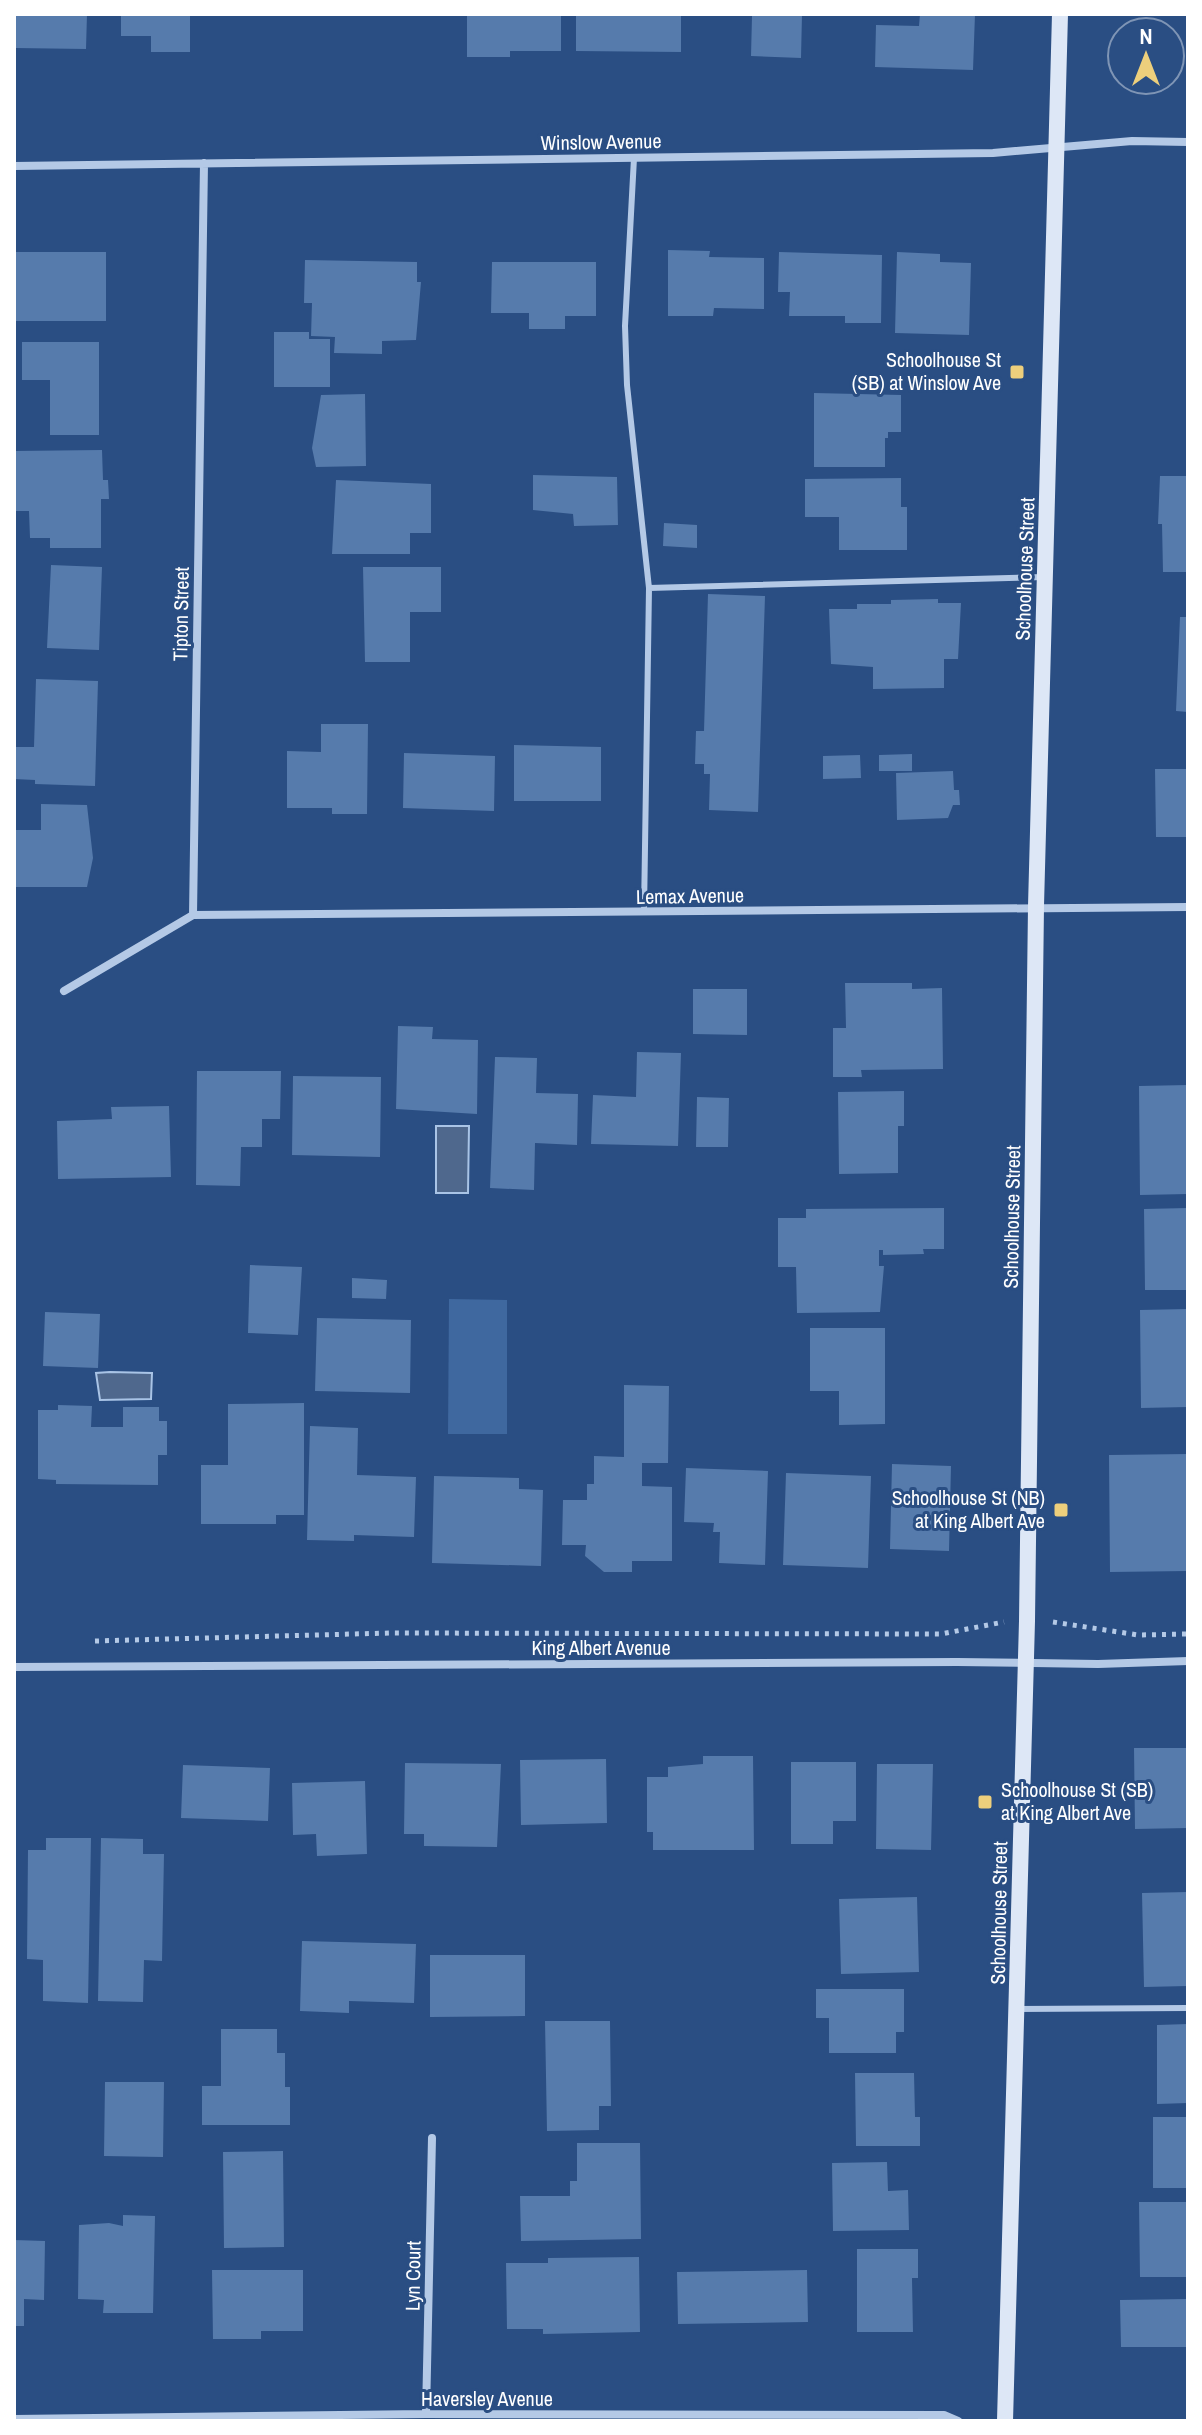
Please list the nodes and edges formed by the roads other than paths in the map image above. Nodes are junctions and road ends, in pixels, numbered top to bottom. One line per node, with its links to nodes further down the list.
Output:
1 (1060, 14): 3 (street, Schoolhouse Street)
2 (1188, 142): 3 (street, Winslow Avenue)
3 (1057, 150): 4 (street, Winslow Avenue); 7 (street, Schoolhouse Street)
4 (634, 158): 5 (street, Winslow Avenue); 8 (lane)
5 (204, 163): 6 (street, Winslow Avenue); 12 (street, Tipton Street)
6 (14, 166)
7 (1045, 576): 8 (lane); 9 (street, Schoolhouse Street)
8 (649, 588): 11 (lane)
9 (1036, 906): 10 (street, Lemax Avenue); 11 (street, Lemax Avenue); 15 (street, Schoolhouse Street)
10 (1188, 907)
11 (644, 912): 12 (street, Lemax Avenue)
12 (193, 915): 13 (street)
13 (64, 991)
14 (1188, 1661): 15 (street, King Albert Avenue)
15 (1025, 1662): 16 (street, King Albert Avenue); 18 (street, Schoolhouse Street)
16 (14, 1667)
17 (1188, 2008): 18 (lane)
18 (1017, 2009): 23 (street, Schoolhouse Street)
19 (432, 2138): 20 (street, Lyn Court)
20 (426, 2414): 21 (street, Haversley Avenue); 22 (street, Haversley Avenue)
21 (14, 2419)
22 (958, 2421)
23 (1005, 2421)

